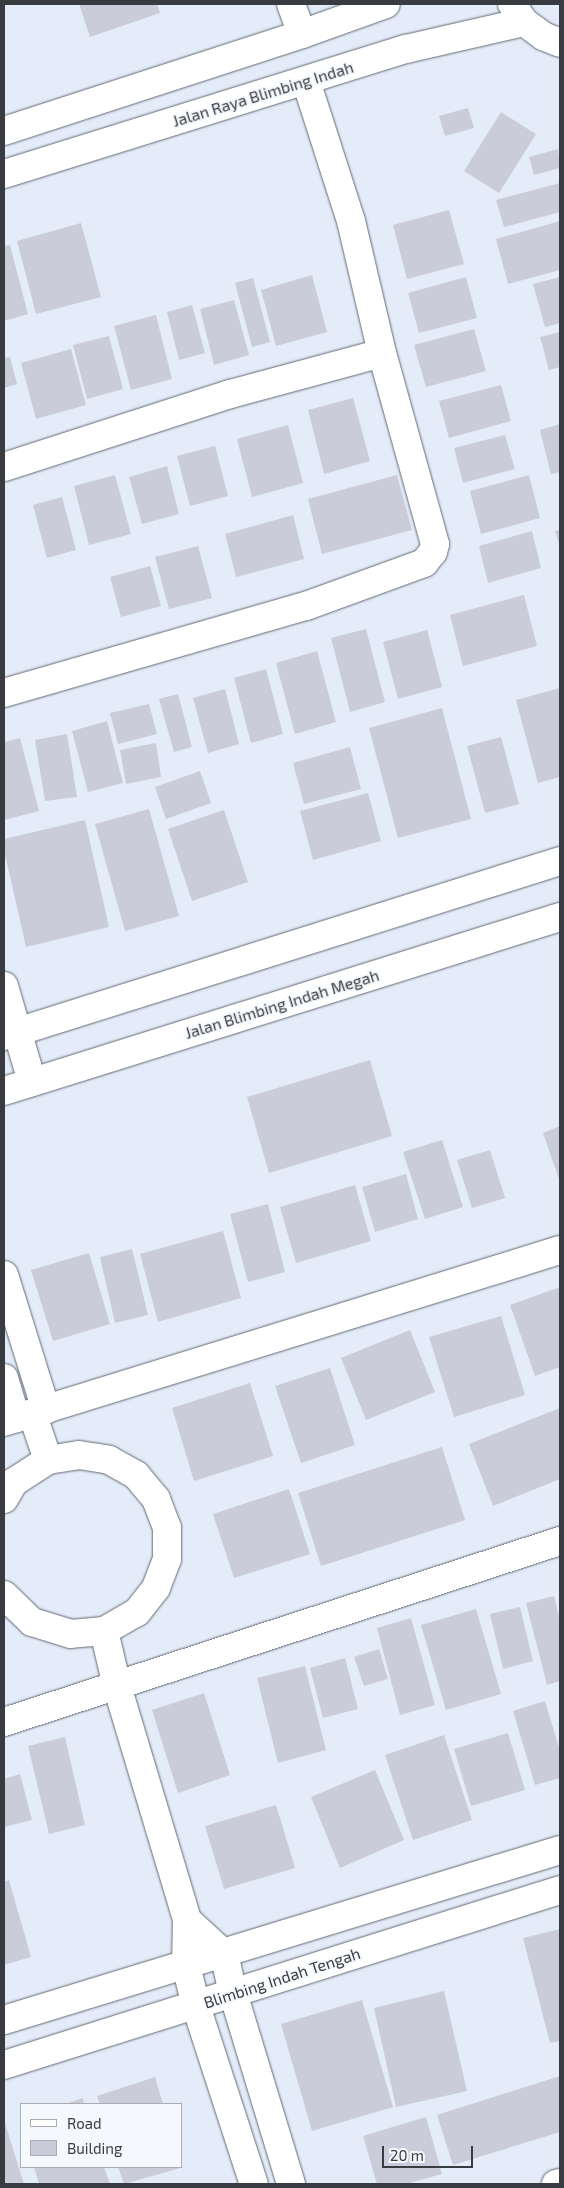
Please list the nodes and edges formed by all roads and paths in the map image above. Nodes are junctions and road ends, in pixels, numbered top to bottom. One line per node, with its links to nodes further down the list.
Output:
1 (292, 4): 4 (street)
2 (386, 4): 4 (street)
3 (518, 13): 5 (street); 6 (street, Jalan Raya Blimbing Indah)
4 (302, 34): 7 (street)
5 (560, 43)
6 (306, 81): 8 (street, Jalan Raya Blimbing Indah); 9 (street)
7 (4, 131)
8 (4, 174)
9 (382, 352): 10 (street); 11 (street)
10 (4, 467)
11 (5, 689)
12 (560, 861): 15 (street)
13 (560, 917): 16 (street, Jalan Blimbing Indah Megah)
14 (4, 986): 15 (street)
15 (10, 1034): 16 (street)
16 (32, 1082): 17 (street, Jalan Blimbing Indah Megah)
17 (4, 1091)
18 (560, 1250): 21 (street)
19 (4, 1275): 21 (street)
20 (4, 1378): 21 (street)
21 (24, 1416): 22 (street)
22 (48, 1460): 23 (street); 26 (street)
23 (4, 1499)
24 (560, 1541): 27 (street)
25 (4, 1595): 26 (street)
26 (104, 1631): 27 (street)
27 (117, 1686): 28 (street); 31 (street)
28 (4, 1722)
29 (560, 1850): 32 (street)
30 (560, 1890): 34 (street, Blimbing Indah Tengah)
31 (187, 1920): 32 (street); 33 (street)
32 (224, 1954): 33 (street); 34 (street)
33 (186, 1966): 35 (street); 36 (street)
34 (232, 1993): 35 (street, Blimbing Indah Tengah); 40 (street)
35 (196, 2006): 37 (street, Blimbing Indah Tengah); 39 (street)
36 (4, 2020)
37 (4, 2065)
38 (560, 2183): 41 (street)
39 (254, 2184)
40 (291, 2184)
41 (556, 2184)

